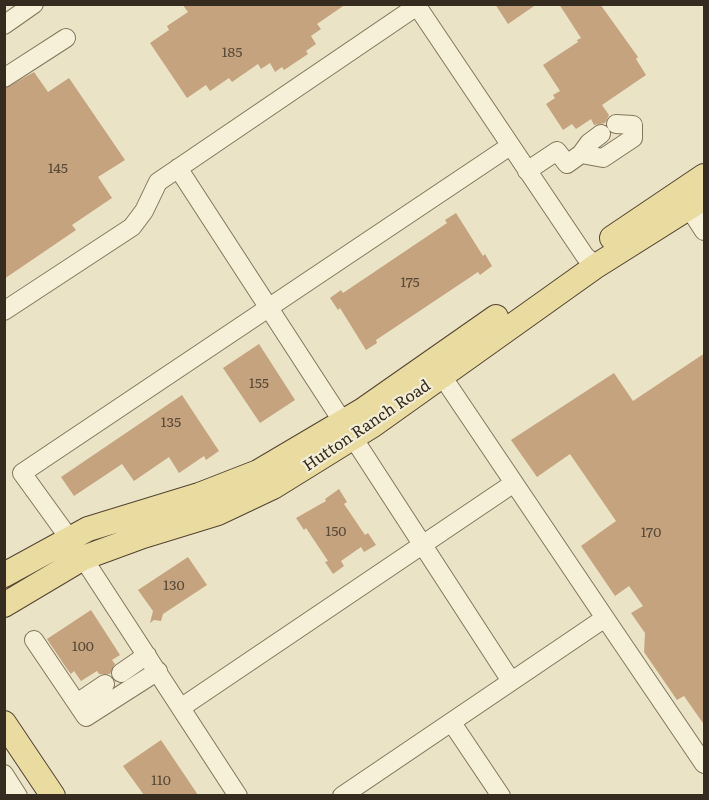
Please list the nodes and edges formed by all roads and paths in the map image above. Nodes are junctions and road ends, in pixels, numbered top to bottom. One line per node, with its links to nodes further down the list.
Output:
1 (34, 4): 2 (lane)
2 (4, 25)
3 (66, 38): 4 (lane)
4 (4, 78)
5 (510, 146): 7 (lane); 8 (lane); 13 (lane)
6 (581, 154): 6 (lane); 8 (lane)
7 (178, 168): 13 (lane); 14 (lane)
8 (526, 171): 12 (lane)
9 (705, 176): 10 (main road, Hutton Ranch Road)
10 (691, 200): 11 (lane); 12 (main road, Hutton Ranch Road)
11 (705, 231)
12 (590, 261): 15 (main road, Hutton Ranch Road); 16 (main road, Hutton Ranch Road)
13 (270, 307): 16 (lane); 18 (lane)
14 (4, 311)
15 (442, 376): 16 (main road, Hutton Ranch Road); 17 (lane)
16 (347, 430): 18 (main road, Hutton Ranch Road); 19 (lane); 20 (main road, Hutton Ranch Road)
17 (514, 483): 19 (lane); 23 (lane)
18 (69, 538): 21 (main road, Hutton Ranch Road)
19 (424, 544): 28 (lane); 31 (lane)
20 (83, 558): 22 (main road, Hutton Ranch Road); 25 (lane)
21 (4, 575)
22 (4, 605)
23 (605, 618): 28 (lane); 34 (lane)
24 (34, 640): 30 (lane)
25 (147, 655): 26 (lane); 27 (lane)
26 (158, 671): 30 (lane); 31 (lane)
27 (121, 673)
28 (512, 681): 33 (lane)
29 (105, 684): 30 (lane)
30 (77, 703)
31 (182, 707): 38 (lane)
32 (4, 723): 37 (main road)
33 (452, 723): 39 (lane); 40 (lane)
34 (704, 762)
35 (4, 774): 36 (lane)
36 (18, 795)
37 (53, 795)
38 (238, 795)
39 (342, 795)
40 (501, 795)

